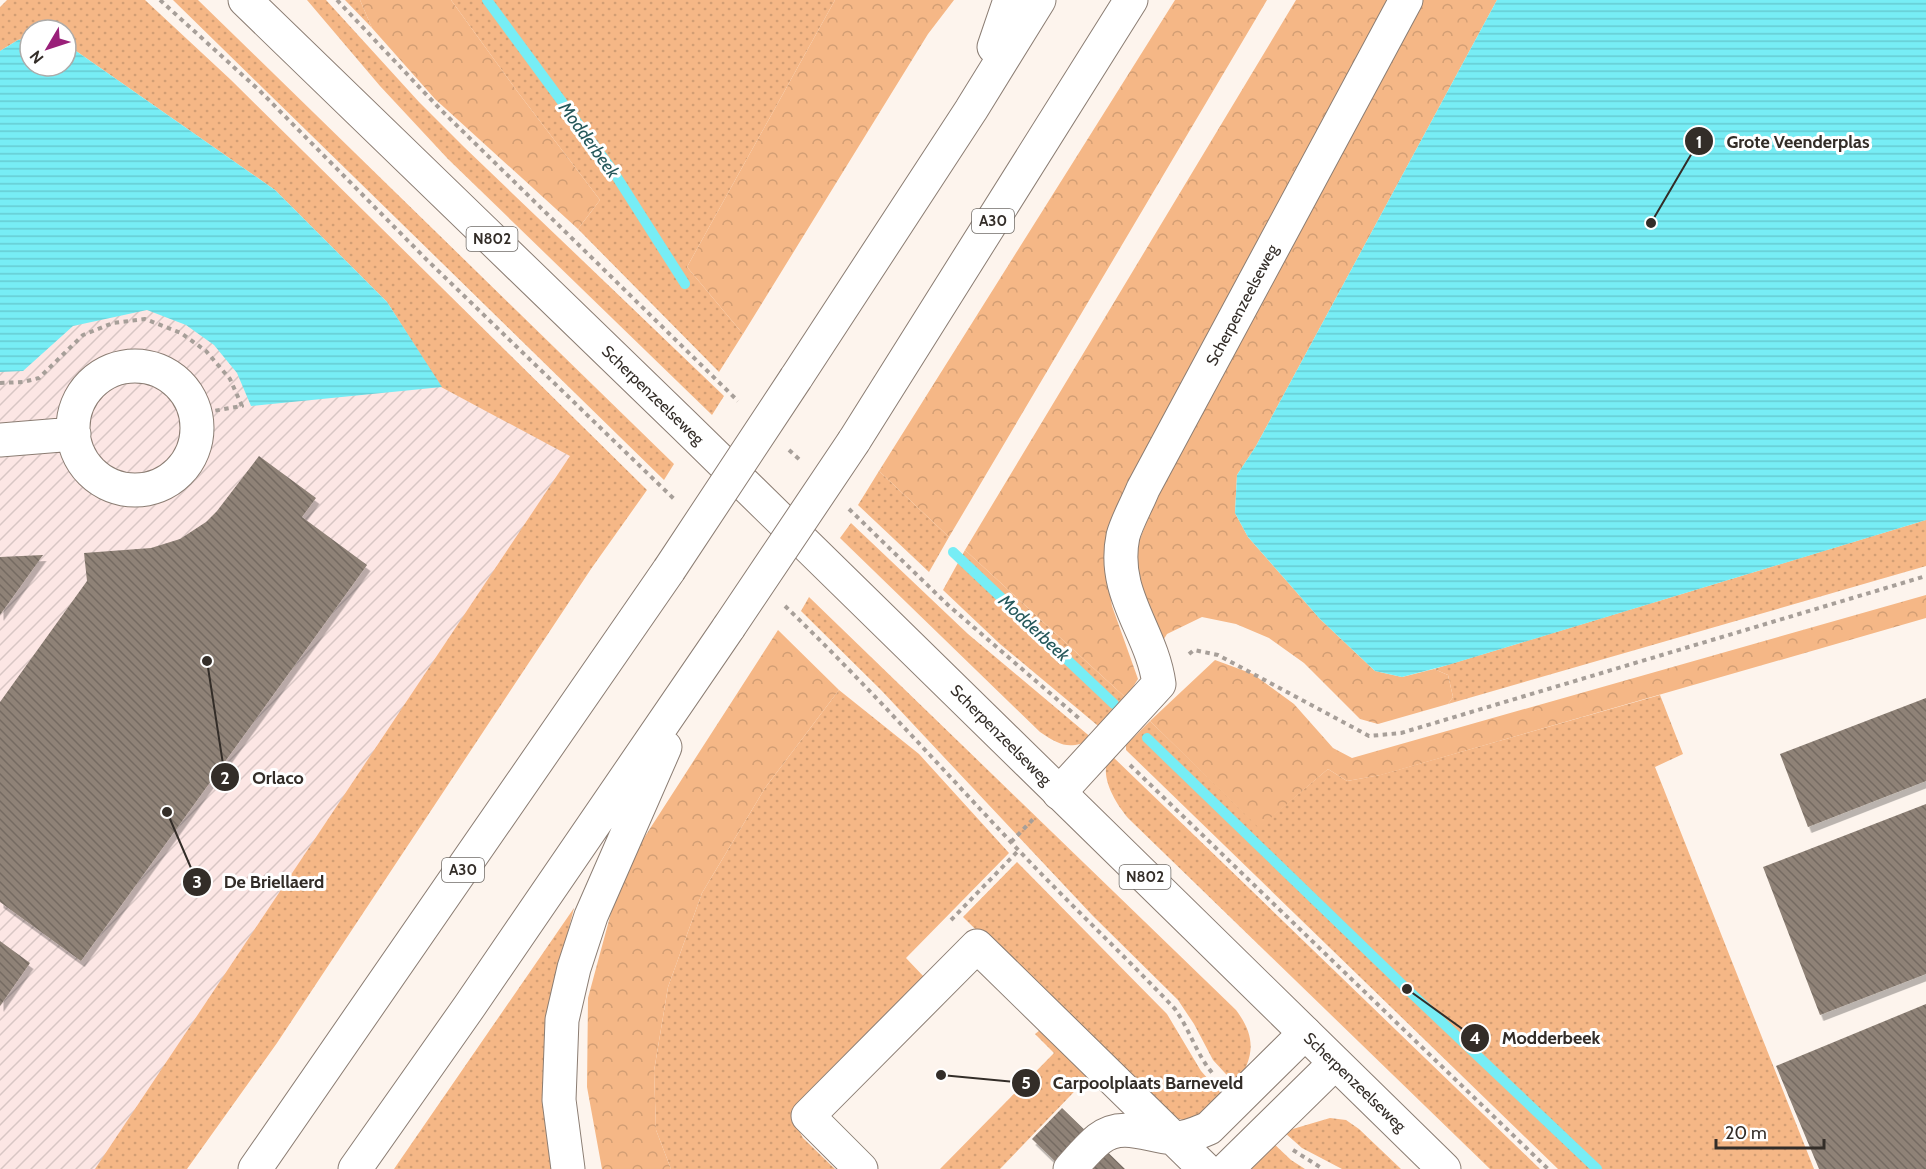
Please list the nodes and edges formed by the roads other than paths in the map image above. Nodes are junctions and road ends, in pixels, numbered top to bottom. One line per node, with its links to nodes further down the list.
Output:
1 (245, 0): 10 (main road, Scherpenzeelseweg / N802)
2 (1010, 0): 6 (main road, A30)
3 (1039, 0): 6 (main road, A30)
4 (1131, 0): 9 (main road, A30, bridge)
5 (1406, 0): 10 (main road, Scherpenzeelseweg)
6 (970, 111): 14 (main road, A30, bridge)
7 (74, 434): 7 (main road); 8 (main road)
8 (0, 440)
9 (697, 675): 15 (main road, A30); 16 (main road, A30)
10 (1059, 793): 11 (main road, Scherpenzeelseweg / N802)
11 (1305, 1033): 12 (main road, Scherpenzeelseweg / N802); 13 (main road)
12 (1335, 1063): 20 (main road); 21 (main road, Scherpenzeelseweg / N802)
13 (1173, 1138): 17 (main road); 18 (main road); 19 (main road)
14 (255, 1169)
15 (355, 1169)
16 (568, 1169)
17 (861, 1169)
18 (1070, 1169)
19 (1205, 1169)
20 (1227, 1169)
21 (1444, 1169)

